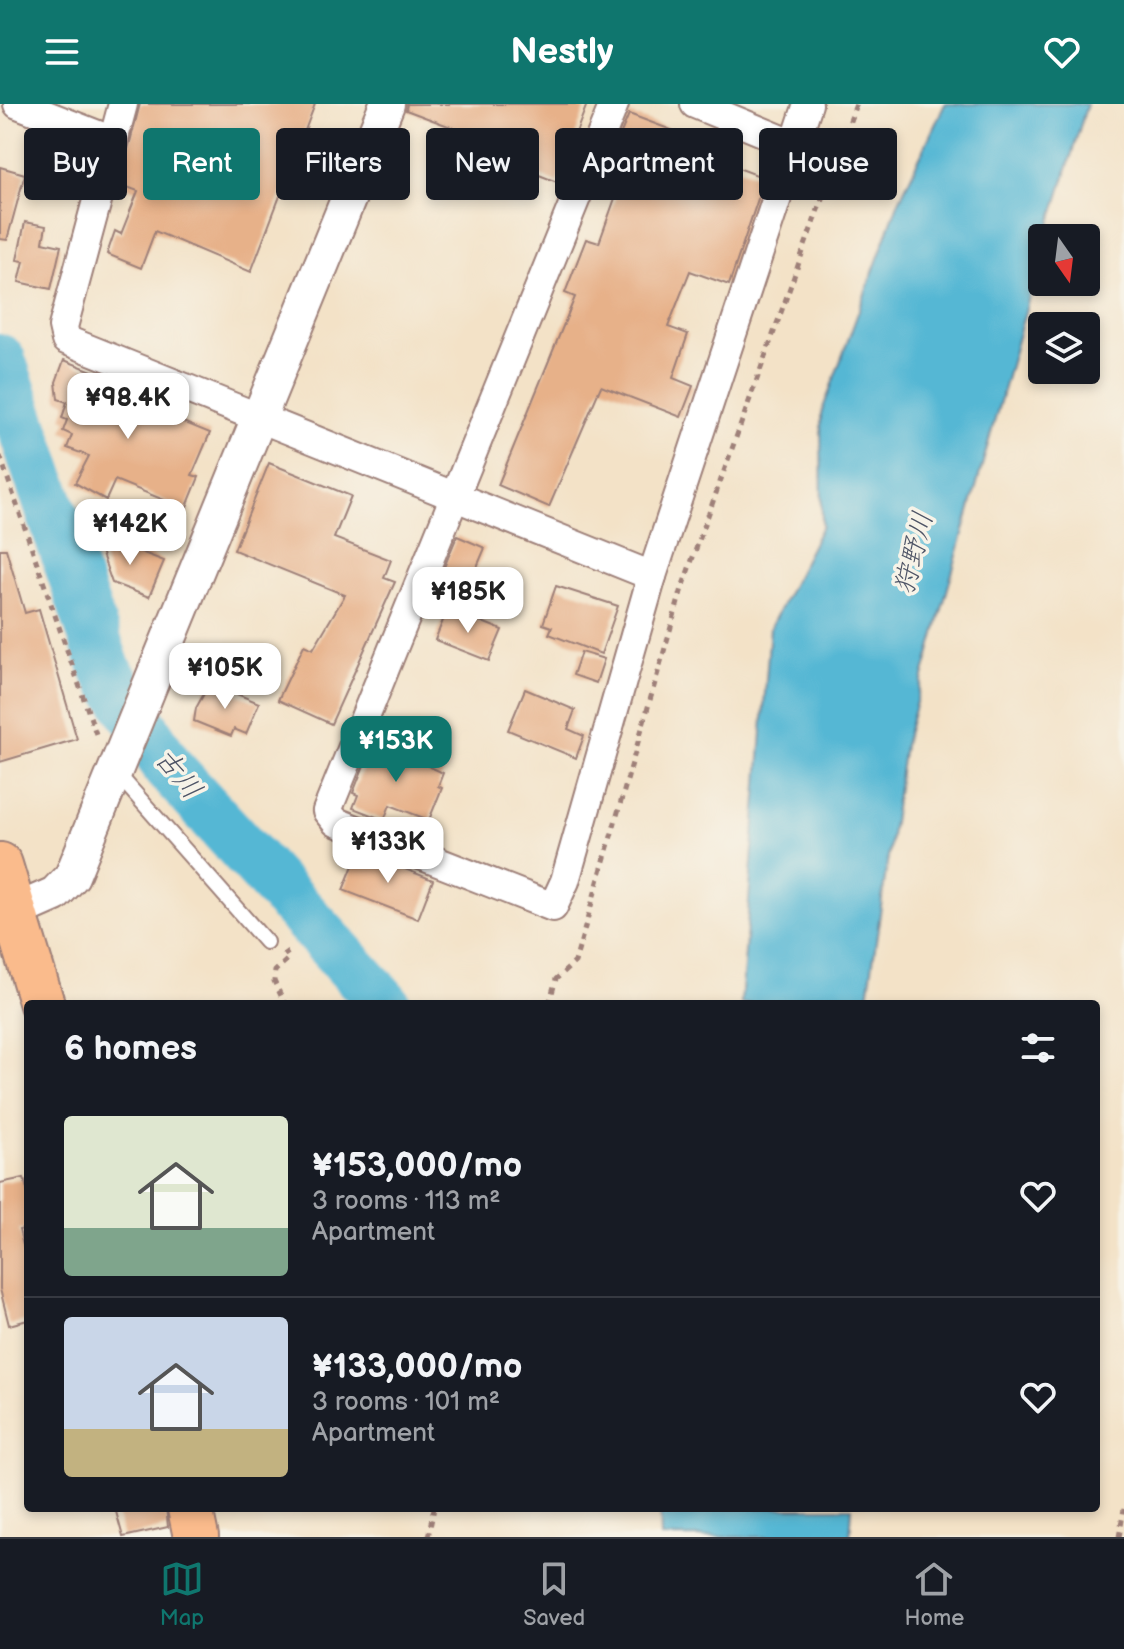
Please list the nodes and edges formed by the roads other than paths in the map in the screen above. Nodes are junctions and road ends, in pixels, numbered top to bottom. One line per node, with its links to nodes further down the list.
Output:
1 (18, 104): 7 (street)
2 (123, 104): 8 (street)
3 (387, 104): 13 (street)
4 (614, 104): 14 (street)
5 (695, 104): 10 (street)
6 (808, 104): 9 (street)
7 (80, 128)
8 (117, 128)
9 (798, 128)
10 (759, 130)
11 (97, 200): 13 (street)
12 (774, 200): 15 (street)
13 (258, 418): 14 (street); 16 (street)
14 (453, 498): 15 (street); 15 (street)
15 (652, 576)
16 (112, 758): 18 (street); 19 (lane)
17 (0, 865): 18 (main road)
18 (7, 914): 20 (main road)
19 (266, 942)
20 (40, 1000)
21 (191, 1512): 22 (main road)
22 (196, 1537)

